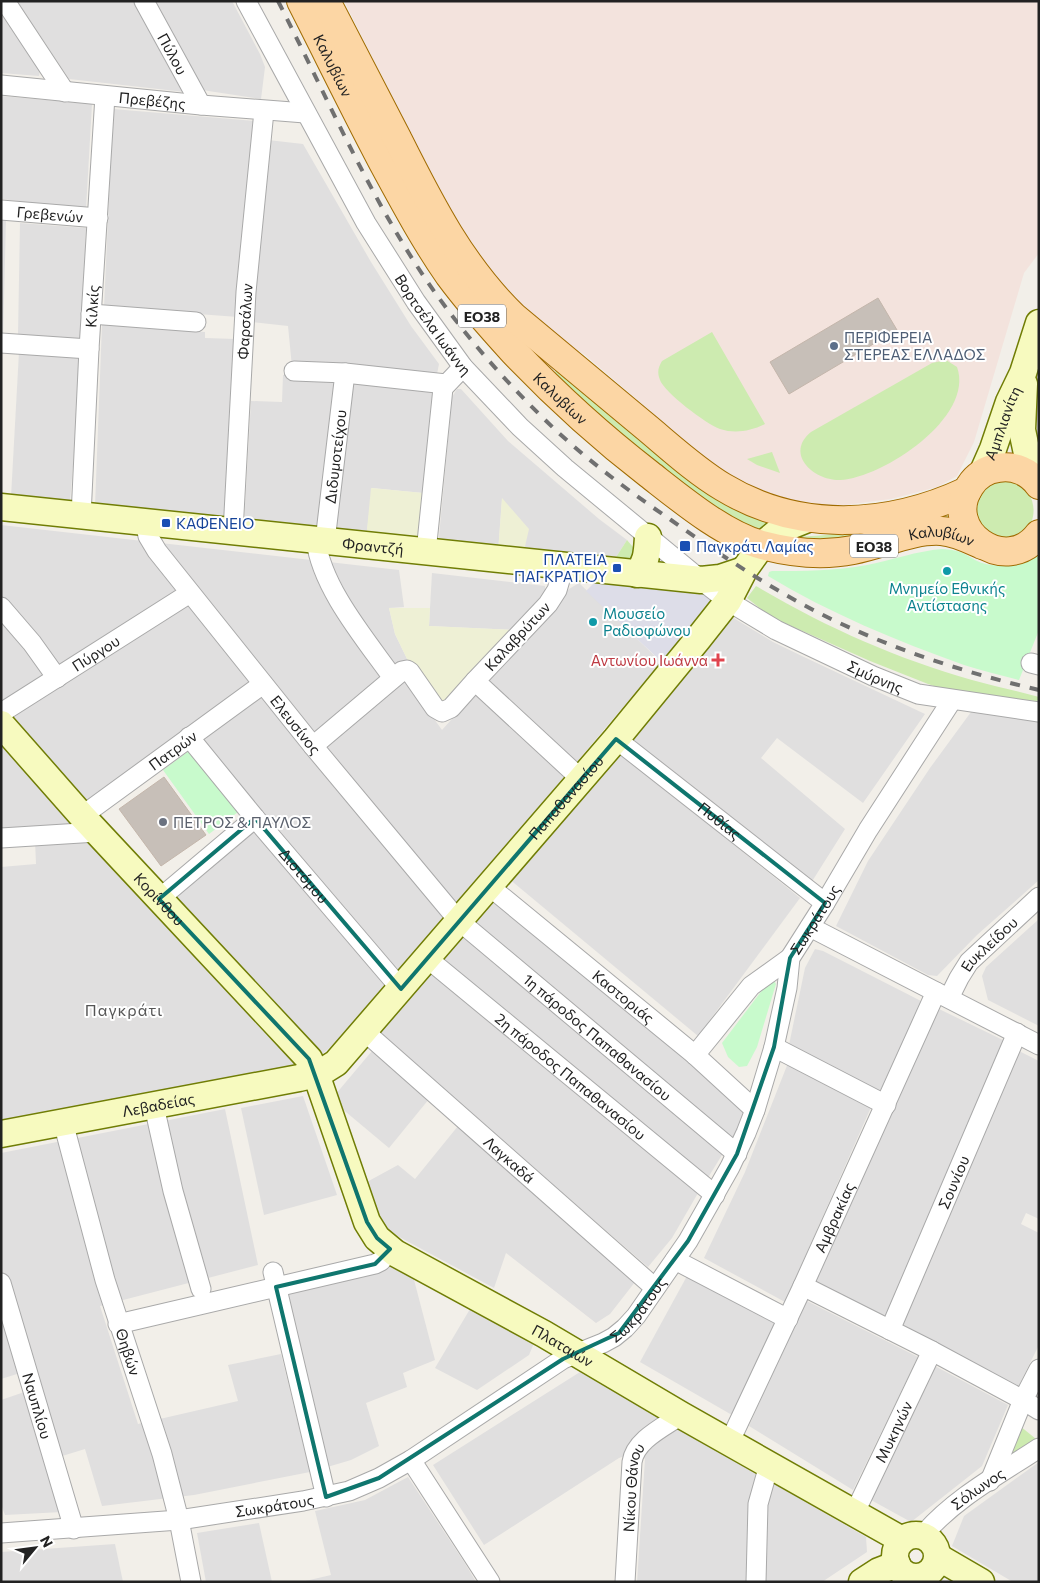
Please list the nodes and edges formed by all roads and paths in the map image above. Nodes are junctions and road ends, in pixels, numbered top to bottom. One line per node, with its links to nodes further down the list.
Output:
1 (5, 1): 7 (street)
2 (144, 1): 9 (street, Πύλου)
3 (246, 1): 11 (street, Βορτσέλα Ιωάννη)
4 (301, 1): 34 (main road, Καλυβίων / ΕΟ38)
5 (326, 1): 28 (main road, Καλυβίων / ΕΟ38)
6 (1, 85): 7 (street, Πρεβέζης)
7 (65, 92): 8 (street, Πρεβέζης)
8 (105, 96): 9 (street, Πρεβέζης); 13 (street, Κιλκίς)
9 (201, 105): 10 (street, Πρεβέζης)
10 (264, 111): 11 (street, Πρεβέζης); 30 (street, Φαρσάλων)
11 (306, 113): 19 (street, Βορτσέλα Ιωάννη)
12 (1, 210): 13 (street, Γρεβενών)
13 (98, 218): 14 (street, Κιλκίς)
14 (91, 314): 15 (street); 18 (street, Κιλκίς)
15 (196, 322)
16 (1039, 323): 22 (main road, Αμπλιανίτη)
17 (1, 343): 18 (street)
18 (88, 349): 27 (street, Κιλκίς)
19 (463, 367): 23 (street); 32 (street, Βορτσέλα Ιωάννη)
20 (294, 371): 21 (street)
21 (345, 372): 23 (street); 33 (street, Διδυμοτείχου)
22 (1024, 373): 24 (main road, Αμπλιανίτη); 25 (main road, Αμπλιανίτη)
23 (446, 384): 36 (street)
24 (1035, 481): 25 (main road, ΕΟ38)
25 (974, 482): 28 (main road, Καλυβίων / ΕΟ38); 35 (main road)
26 (1, 508): 27 (main road, Φραντζή)
27 (81, 516): 29 (main road, Φραντζή)
28 (810, 518): 34 (main road, Παπαθανασίου)
29 (145, 522): 30 (main road, Φραντζή); 41 (street, Ελευσίνος)
30 (234, 532): 33 (main road, Φραντζή)
31 (1039, 534): 35 (main road, ΕΟ38)
32 (648, 537): 39 (main road); 40 (street, Βορτσέλα Ιωάννη)
33 (321, 541): 36 (main road, Φραντζή); 45 (street, Διδυμοτείχου)
34 (762, 545): 35 (main road, Καλυβίων / ΕΟ38); 38 (main road, Παπαθανασίου)
35 (982, 545)
36 (426, 552): 37 (main road, Φραντζή)
37 (564, 566): 39 (main road, Φραντζή); 46 (street, Καλαβρύτων)
38 (744, 570): 40 (main road, Φραντζή); 42 (main road, Παπαθανασίου)
39 (637, 574): 40 (main road, Φραντζή)
40 (701, 580): 42 (street, Σμύρνης)
41 (190, 593): 44 (street, Πύργου); 47 (street, Ελευσίνος)
42 (728, 601): 48 (street, Σμύρνης); 53 (main road, Παπαθανασίου)
43 (1, 607): 44 (street)
44 (57, 678): 50 (street, Πύργου)
45 (393, 678): 46 (street); 54 (street)
46 (475, 681): 55 (street, Καλαβρύτων)
47 (263, 684): 52 (street, Πατρών); 54 (street, Ελευσίνος)
48 (952, 700): 49 (street, Σμύρνης); 62 (street, Σωκράτους)
49 (1039, 712)
50 (1, 713)
51 (1, 724): 57 (main road, Κορίνθου)
52 (189, 737): 56 (street, Διστόμου); 57 (street, Πατρών)
53 (616, 739): 55 (main road, Παπαθανασίου); 62 (street, Πυθίας)
54 (313, 746): 63 (street, Ελευσίνος)
55 (582, 778): 59 (main road, Παπαθανασίου)
56 (255, 818): 61 (street); 67 (street, Διστόμου)
57 (89, 824): 58 (street); 61 (main road, Κορίνθου)
58 (1, 838)
59 (490, 886): 63 (main road, Παπαθανασίου); 73 (street, Καστοριάς)
60 (1039, 897): 68 (street, Ευκλείδου)
61 (159, 898): 74 (main road, Κορίνθου)
62 (825, 903): 64 (street, Σωκράτους)
63 (458, 920): 65 (main road, Παπαθανασίου); 80 (street, 1η πάροδος Παπαθανασίου)
64 (810, 927): 66 (street, Σωκράτους); 68 (street)
65 (426, 958): 67 (main road, Παπαθανασίου); 81 (street, 2η πάροδος Παπαθανασίου)
66 (790, 958): 72 (street, Σωκράτους); 73 (street)
67 (401, 989): 69 (main road, Παπαθανασίου)
68 (942, 995): 70 (street); 75 (street, Αμβρακίας)
69 (364, 1031): 74 (main road, Παπαθανασίου); 87 (street, Λαγκαδά)
70 (1016, 1033): 71 (street); 91 (street, Σουνίου)
71 (1039, 1045)
72 (774, 1047): 75 (street); 77 (street, Σωκράτους)
73 (695, 1055): 77 (street, Καστοριάς)
74 (316, 1074): 76 (main road, Λεβαδείας); 82 (main road, Πλαταιών)
75 (886, 1105): 86 (street, Αμβρακίας)
76 (154, 1106): 78 (main road, Λεβαδείας); 88 (street)
77 (755, 1110): 80 (street, Σωκράτους)
78 (63, 1122): 79 (main road, Λεβαδείας); 90 (street, Θηβών)
79 (1, 1134)
80 (736, 1154): 81 (street, Σωκράτους)
81 (714, 1195): 83 (street, Σωκράτους)
82 (390, 1249): 84 (street); 93 (main road, Πλαταιών)
83 (675, 1260): 87 (street, Σωκράτους); 89 (street)
84 (275, 1280): 90 (street); 102 (street)
85 (1, 1283): 105 (street, Ναυπλίου)
86 (803, 1286): 89 (street, Αμβρακίας); 91 (street)
87 (655, 1288): 93 (street, Σωκράτους)
88 (201, 1289)
89 (788, 1319): 97 (street, Αμβρακίας)
90 (118, 1324): 104 (street, Θηβών)
91 (890, 1330): 92 (street)
92 (932, 1351): 95 (street); 103 (street, Μυκηνών)
93 (576, 1353): 96 (main road, Πλαταιών); 99 (street, Σωκράτους)
94 (1039, 1369): 95 (street)
95 (1031, 1405): 101 (street)
96 (681, 1416): 97 (main road, Πλαταιών); 112 (street, Νίκου Θάνου)
97 (729, 1443): 100 (main road, Πλαταιών)
98 (1039, 1448): 101 (street, Σόλωνος)
99 (411, 1460): 102 (street, Σωκράτους); 111 (street)
100 (770, 1465): 103 (main road, Πλαταιών); 113 (street)
101 (990, 1480): 107 (street, Σόλωνος)
102 (326, 1497): 104 (street, Σωκράτους)
103 (855, 1512): 107 (main road, Πλαταιών)
104 (179, 1520): 105 (street, Σωκράτους); 110 (street, Θηβών)
105 (74, 1529): 106 (street, Σωκράτους)
106 (1, 1533)
107 (907, 1546): 108 (main road); 109 (main road); 114 (main road, Σόλωνος)
108 (938, 1557): 109 (main road); 115 (main road)
109 (920, 1579)
110 (191, 1582)
111 (490, 1582)
112 (625, 1582)
113 (756, 1582)
114 (862, 1582)
115 (982, 1582)

